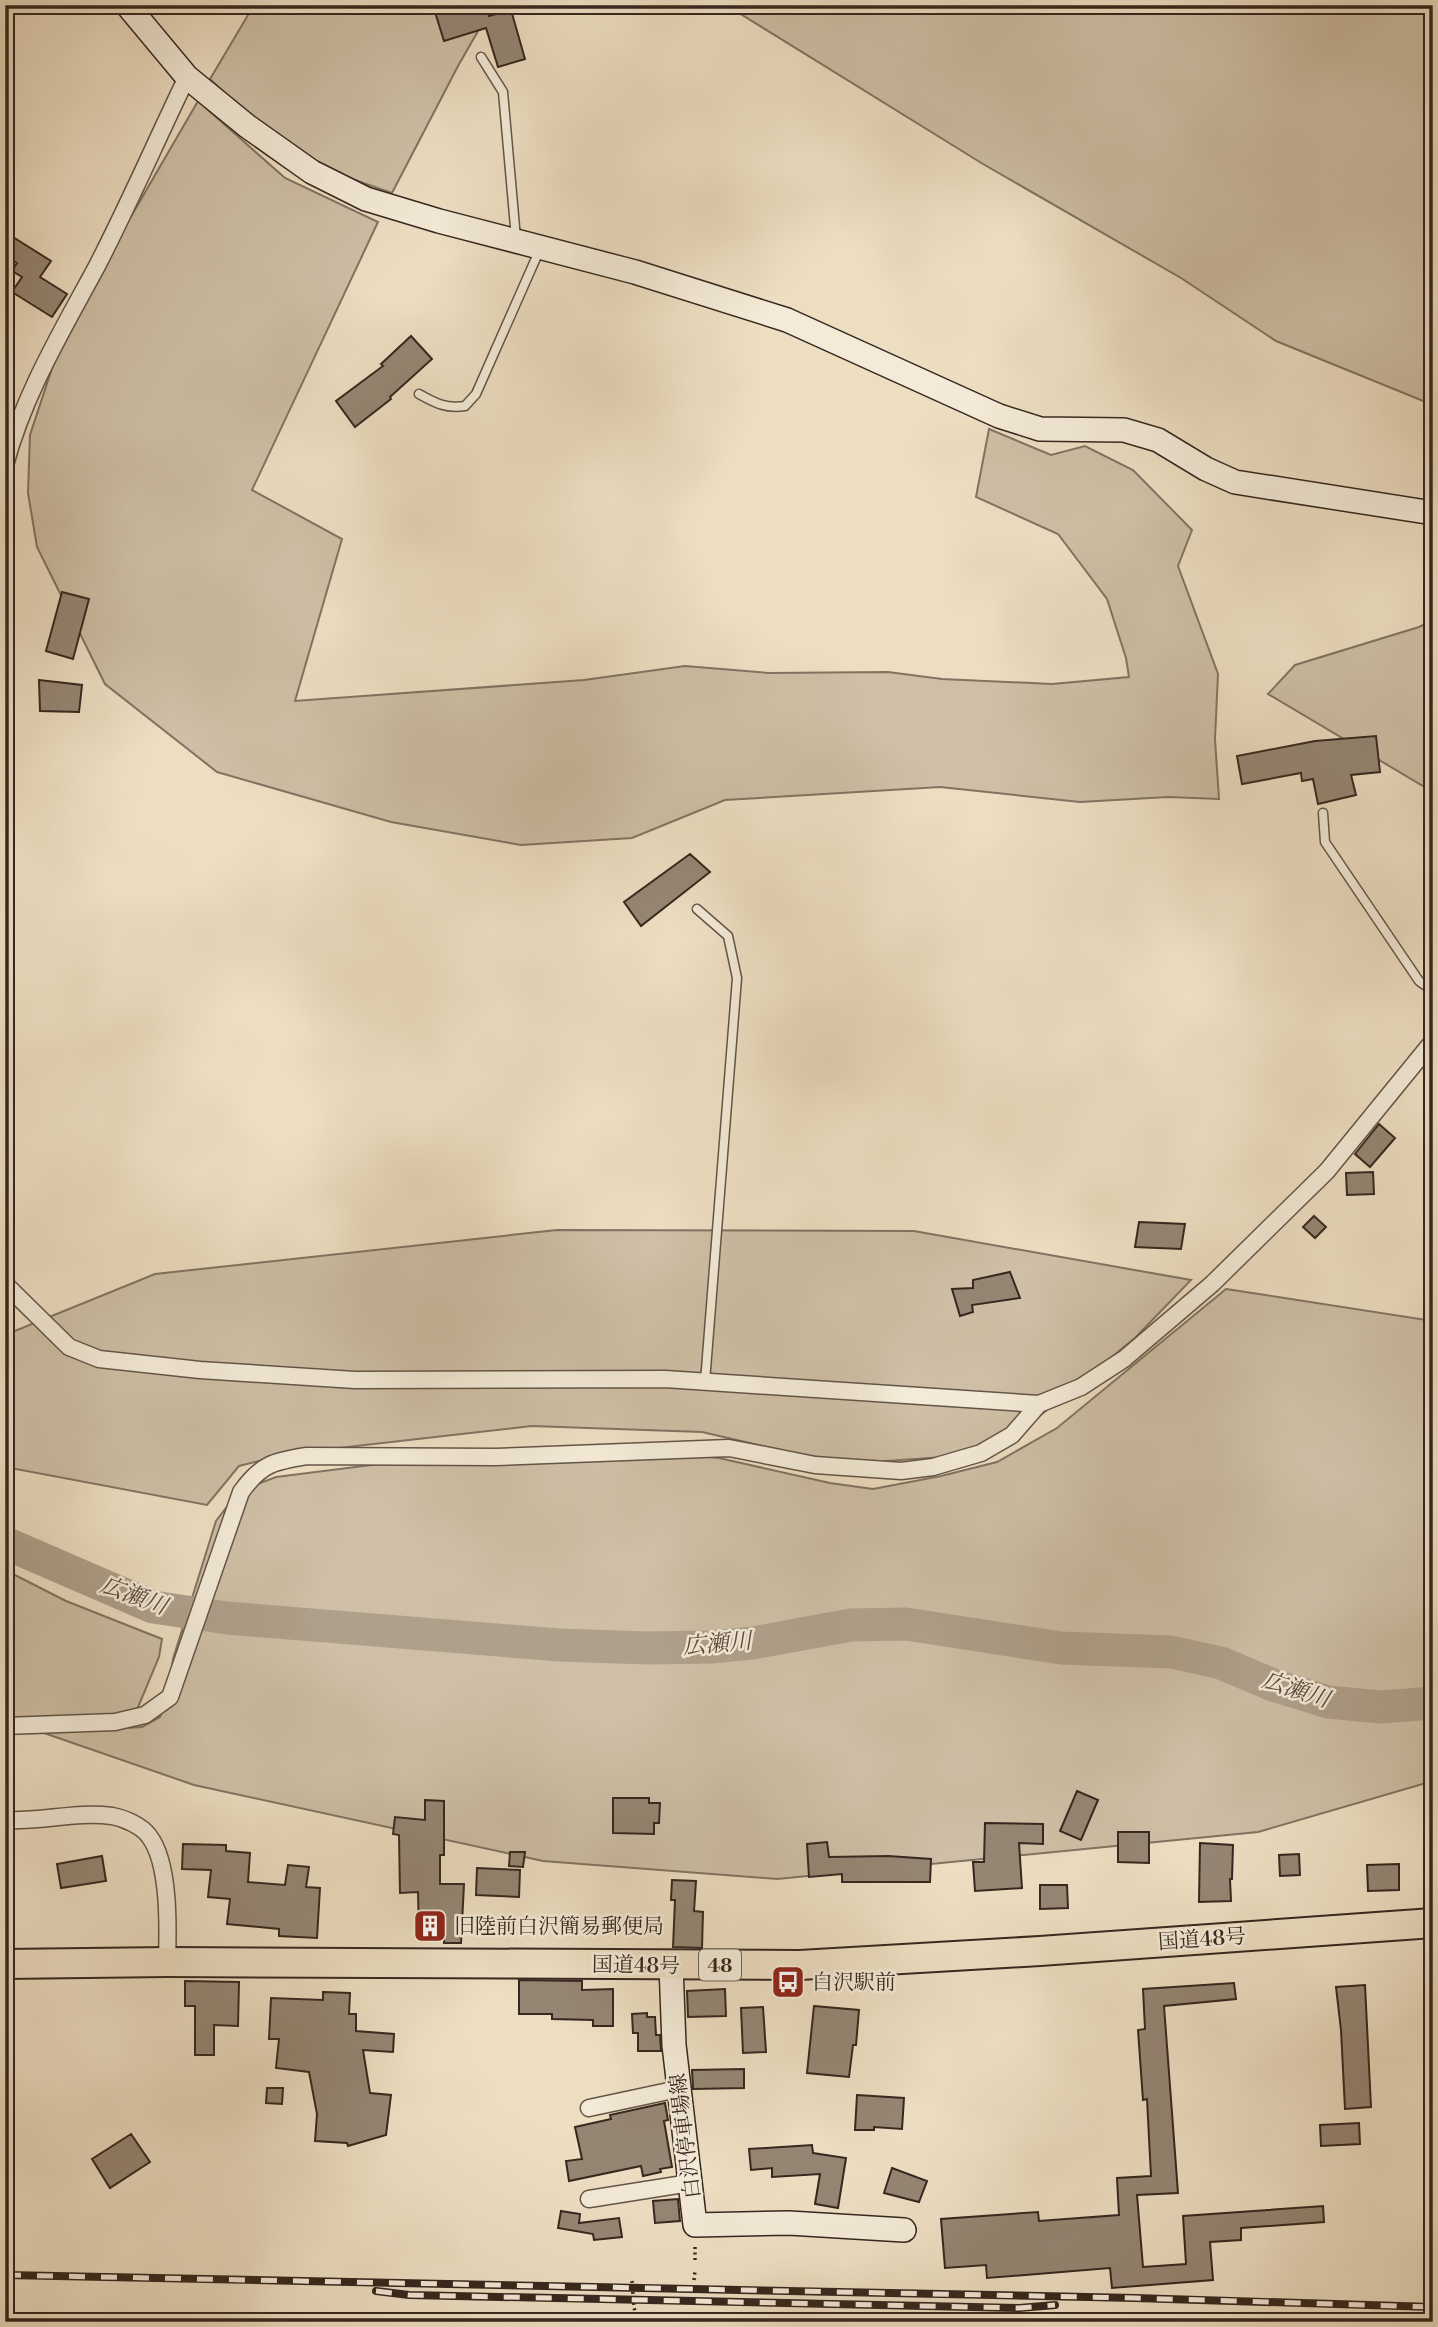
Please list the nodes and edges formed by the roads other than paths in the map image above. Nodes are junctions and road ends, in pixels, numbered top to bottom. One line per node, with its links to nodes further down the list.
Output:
1 (127, 5): 3 (street)
2 (481, 57): 4 (lane)
3 (187, 77): 4 (street); 7 (street)
4 (516, 241): 5 (street)
5 (541, 247): 6 (lane); 8 (street)
6 (419, 394)
7 (5, 466)
8 (1433, 513)
9 (1323, 813): 11 (lane)
10 (697, 909): 14 (lane)
11 (1433, 991)
12 (1433, 1041): 15 (street)
13 (5, 1284): 14 (street)
14 (705, 1382): 15 (street)
15 (1039, 1404): 16 (street)
16 (5, 1726)
17 (5, 1819): 19 (street)
18 (1433, 1923): 21 (highway, 国道48号 / 48)
19 (167, 1962): 20 (highway, 国道48号 / 48); 21 (highway, 国道48号 / 48)
20 (5, 1965)
21 (671, 1965): 22 (street, 白沢停車場線)
22 (678, 2089): 23 (street); 24 (street, 白沢停車場線)
23 (589, 2108)
24 (690, 2183): 25 (street); 26 (street, 白沢停車場線)
25 (589, 2199)
26 (904, 2230)

